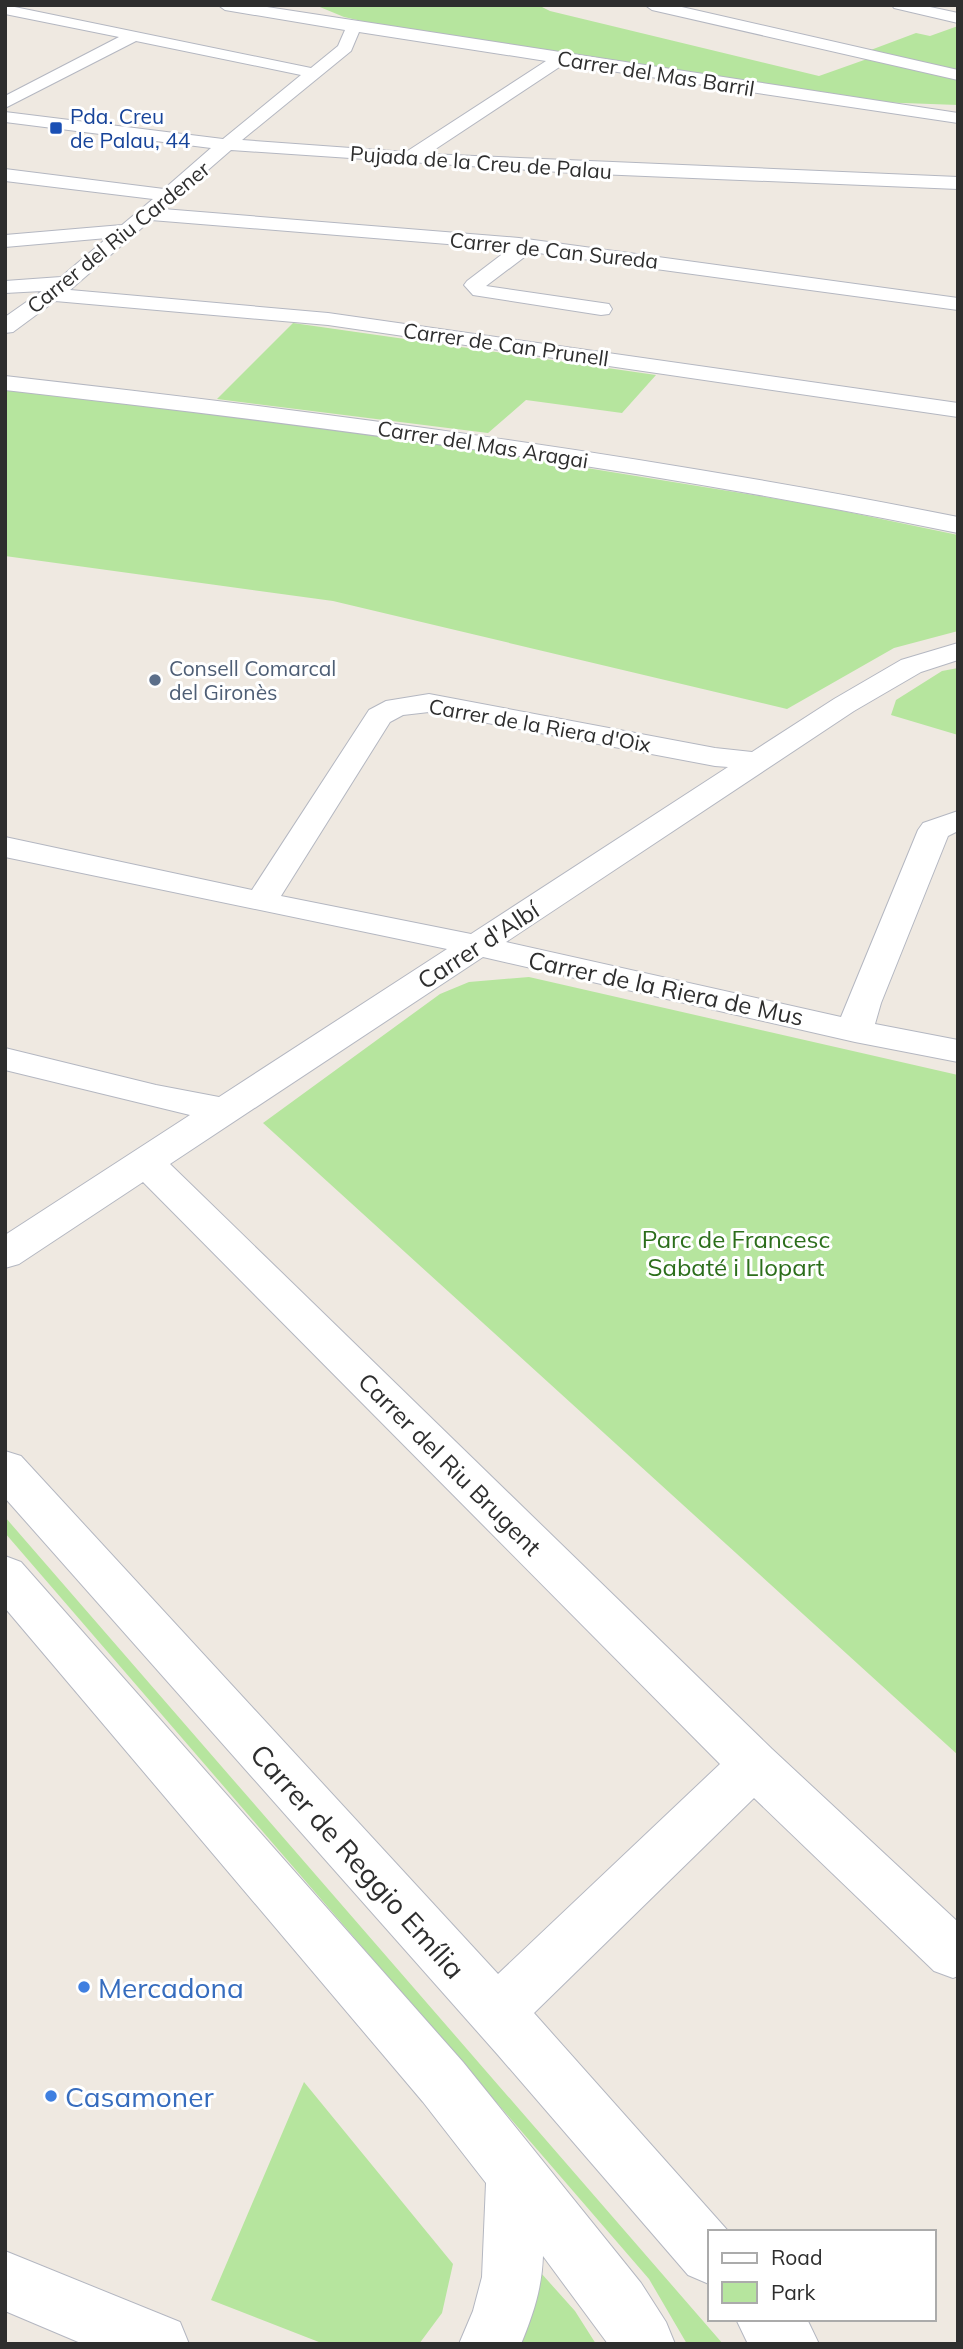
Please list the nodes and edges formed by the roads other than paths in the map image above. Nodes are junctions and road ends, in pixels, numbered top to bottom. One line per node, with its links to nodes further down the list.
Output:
1 (225, 5): 7 (street, Carrer del Mas Barril)
2 (295, 5): 7 (street)
3 (652, 5): 12 (street)
4 (899, 5): 6 (street)
5 (5, 9): 9 (street)
6 (948, 13)
7 (311, 19): 8 (street, Carrer del Mas Barril)
8 (354, 26): 10 (street, Carrer del Mas Barril); 11 (street, Carrer del Riu Cardener)
9 (134, 36): 11 (street); 14 (street)
10 (560, 58): 16 (street, Carrer del Mas Barril); 19 (street)
11 (313, 73): 18 (street, Carrer del Riu Cardener)
12 (958, 75)
13 (19, 76): 14 (street)
14 (46, 82): 15 (street)
15 (5, 103)
16 (953, 113)
17 (5, 117): 18 (street, Pujada de la Creu de Palau)
18 (228, 144): 19 (street, Pujada de la Creu de Palau); 22 (street, Carrer del Riu Cardener)
19 (411, 157): 21 (street, Pujada de la Creu de Palau)
20 (5, 175): 22 (street)
21 (958, 183)
22 (171, 195): 23 (street, Carrer del Riu Cardener)
23 (149, 214): 24 (street, Carrer del Riu Cardener); 26 (street, Carrer de Can Sureda)
24 (130, 230): 25 (street); 28 (street, Carrer del Riu Cardener)
25 (5, 241)
26 (527, 245): 29 (street, Carrer de Can Sureda); 30 (street)
27 (5, 287): 28 (street, Carrer de Can Prunell)
28 (60, 289): 31 (street, Carrer del Riu Cardener); 33 (street, Carrer de Can Prunell)
29 (958, 304)
30 (601, 309)
31 (5, 327)
32 (5, 383): 34 (street, Carrer del Mas Aragai)
33 (958, 410)
34 (958, 526)
35 (958, 651): 36 (street, Carrer d'Albí)
36 (756, 761): 39 (street, Carrer de la Riera d'Oix); 40 (street, Carrer d'Albí)
37 (958, 820): 41 (street)
38 (5, 847): 39 (street, Carrer de la Riera de Mus)
39 (261, 902): 40 (street, Carrer de la Riera de Mus)
40 (474, 946): 41 (street, Carrer de la Riera de Mus); 44 (street, Carrer d'Albí)
41 (855, 1031): 42 (street, Carrer de la Riera de Mus)
42 (958, 1051)
43 (5, 1059): 44 (street)
44 (225, 1110): 45 (street, Carrer d'Albí)
45 (146, 1163): 46 (street, Carrer d'Albí); 49 (street, Carrer del Riu Brugent)
46 (5, 1254)
47 (5, 1468): 51 (street, Carrer de Reggio Emília)
48 (5, 1575): 52 (street)
49 (754, 1765): 50 (street, Carrer del Riu Brugent); 51 (street)
50 (953, 1953)
51 (496, 2013): 53 (street, Carrer de Reggio Emília)
52 (516, 2173): 57 (street); 58 (street)
53 (708, 2253)
54 (5, 2281): 56 (street)
55 (769, 2321): 59 (street)
56 (158, 2344)
57 (490, 2344)
58 (644, 2344)
59 (788, 2344)

